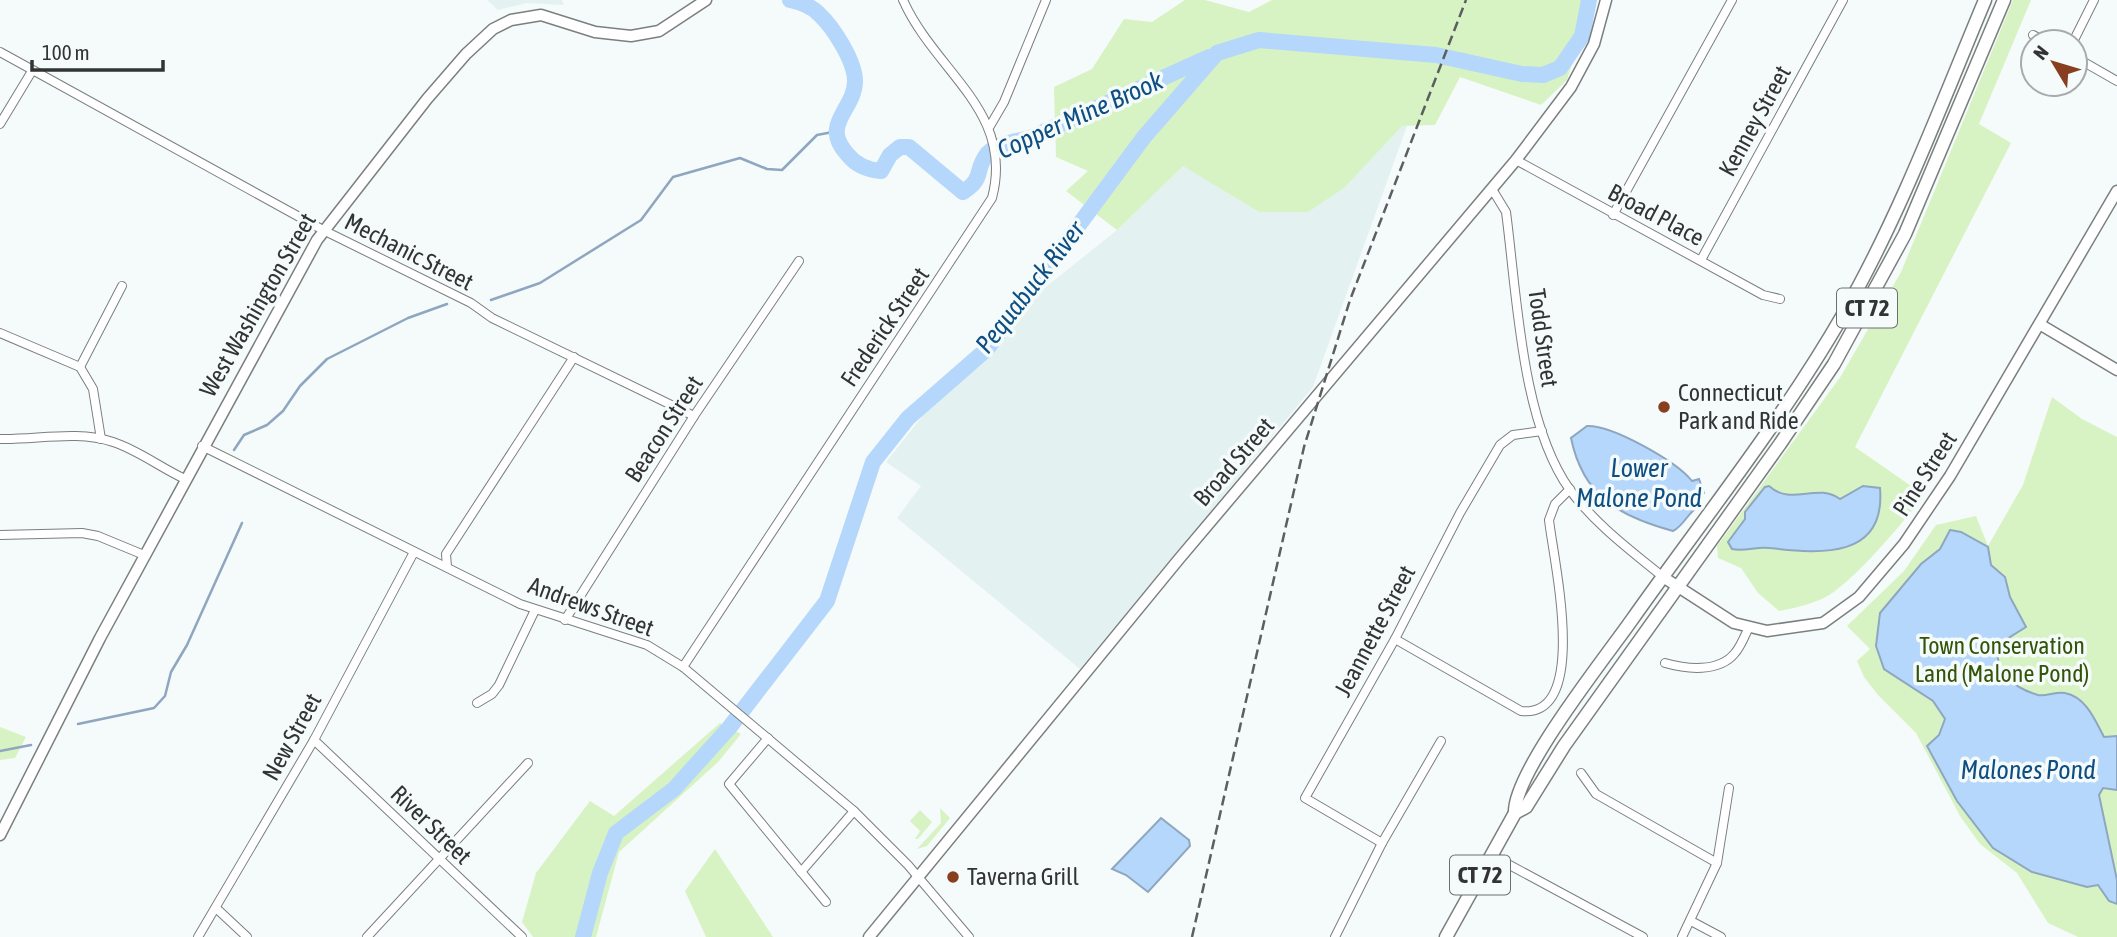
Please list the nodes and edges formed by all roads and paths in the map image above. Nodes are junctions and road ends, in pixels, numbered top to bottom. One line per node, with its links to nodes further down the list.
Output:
1 (706, 0): 21 (main road, West Washington Street)
2 (903, 0): 16 (street, Frederick Street)
3 (1046, 0): 16 (street)
4 (1606, 0): 17 (main road, Broad Street)
5 (1732, 0): 20 (street)
6 (1843, 0): 22 (street, Kenney Street)
7 (1985, 0): 42 (highway, CT 72)
8 (2004, 0): 43 (highway, CT 72)
9 (2094, 0): 10 (street)
10 (2080, 28)
11 (0, 52): 13 (street, Mechanic Street)
12 (2089, 65): 14 (street)
13 (32, 71): 15 (street); 21 (street, Mechanic Street)
14 (2117, 81)
15 (0, 124)
16 (990, 126): 49 (street, Frederick Street)
17 (1516, 160): 18 (main road, Broad Street); 20 (street, Broad Place)
18 (1492, 189): 32 (street, Todd Street); 65 (main road, Broad Street)
19 (2117, 191): 26 (main road, Pine Street)
20 (1613, 215): 22 (street, Broad Place)
21 (323, 230): 28 (street, Mechanic Street); 35 (main road, West Washington Street)
22 (1701, 260): 25 (street, Broad Place)
23 (799, 261): 31 (street, Beacon Street)
24 (122, 286): 29 (street)
25 (1780, 299)
26 (2041, 325): 30 (main road); 46 (main road, Pine Street)
27 (0, 333): 29 (street)
28 (574, 358): 31 (street, Mechanic Street); 41 (street)
29 (80, 367): 34 (street)
30 (2117, 370)
31 (694, 416): 45 (street, Beacon Street)
32 (1542, 431): 37 (street, Todd Street); 47 (street, Jeannette Street)
33 (0, 439): 34 (street)
34 (101, 439): 36 (street)
35 (202, 446): 36 (main road, West Washington Street); 39 (street, Andrews Street)
36 (185, 480): 40 (main road, West Washington Street)
37 (1570, 489): 42 (street, Todd Street); 47 (street)
38 (0, 535): 40 (street)
39 (414, 552): 41 (street, Andrews Street); 52 (street, New Street)
40 (144, 555): 59 (main road, West Washington Street)
41 (447, 567): 44 (street, Andrews Street)
42 (1663, 577): 43 (main road, Pine Street); 58 (highway, CT 72)
43 (1677, 587): 46 (main road, Pine Street); 58 (highway, CT 72)
44 (535, 610): 45 (street, Andrews Street); 50 (street)
45 (565, 620): 49 (street, Andrews Street)
46 (1749, 627): 48 (street)
47 (1395, 639): 60 (street, Jeannette Street)
48 (1665, 663)
49 (683, 667): 51 (street, Andrews Street)
50 (477, 703)
51 (768, 738): 57 (street, Andrews Street); 64 (street)
52 (314, 740): 62 (street, River Street); 67 (street, New Street)
53 (1441, 741): 60 (street)
54 (528, 763): 62 (street)
55 (1581, 773): 63 (street)
56 (1729, 788): 63 (street)
57 (854, 811): 64 (street); 65 (street, Andrews Street)
58 (1515, 813): 61 (highway, CT 72)
59 (0, 835)
60 (1382, 843): 75 (street)
61 (1491, 855): 76 (highway, CT 72); 77 (street)
62 (439, 860): 71 (street); 72 (street, River Street)
63 (1717, 863): 68 (street)
64 (801, 872): 66 (street)
65 (917, 877): 73 (main road, Broad Street); 74 (street, Andrews Street)
66 (826, 902)
67 (216, 908): 69 (street, New Street); 70 (street)
68 (1691, 921): 78 (street); 79 (street)
69 (198, 937)
70 (247, 937)
71 (367, 937)
72 (522, 937)
73 (869, 937)
74 (970, 937)
75 (1335, 937)
76 (1446, 937)
77 (1643, 937)
78 (1682, 937)
79 (1721, 937)

